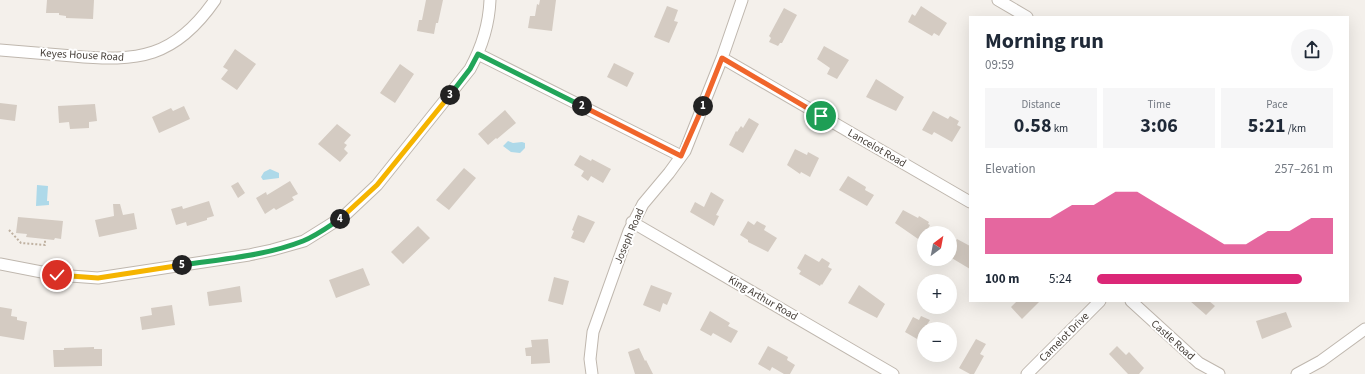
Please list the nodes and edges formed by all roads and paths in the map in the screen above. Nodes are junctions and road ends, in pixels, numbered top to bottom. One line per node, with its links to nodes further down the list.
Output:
1 (215, 0): 6 (street, Keyes House Road)
2 (490, 0): 7 (street)
3 (742, 0): 8 (street, Joseph Road)
4 (998, 0): 5 (street)
5 (1025, 16)
6 (0, 50)
7 (478, 54): 9 (street); 14 (street)
8 (722, 58): 9 (street, Joseph Road); 10 (street, Lancelot Road)
9 (681, 156): 11 (street, Joseph Road)
10 (969, 201)
11 (632, 222): 18 (street, Joseph Road); 19 (street, King Arthur Road)
12 (9, 230): 13 (path)
13 (45, 239)
14 (0, 264)
15 (1099, 302): 20 (street, Camelot Drive)
16 (1132, 302): 21 (street, Castle Road)
17 (1365, 329): 22 (street)
18 (592, 374)
19 (894, 374)
20 (1027, 374)
21 (1219, 374)
22 (1297, 374)

